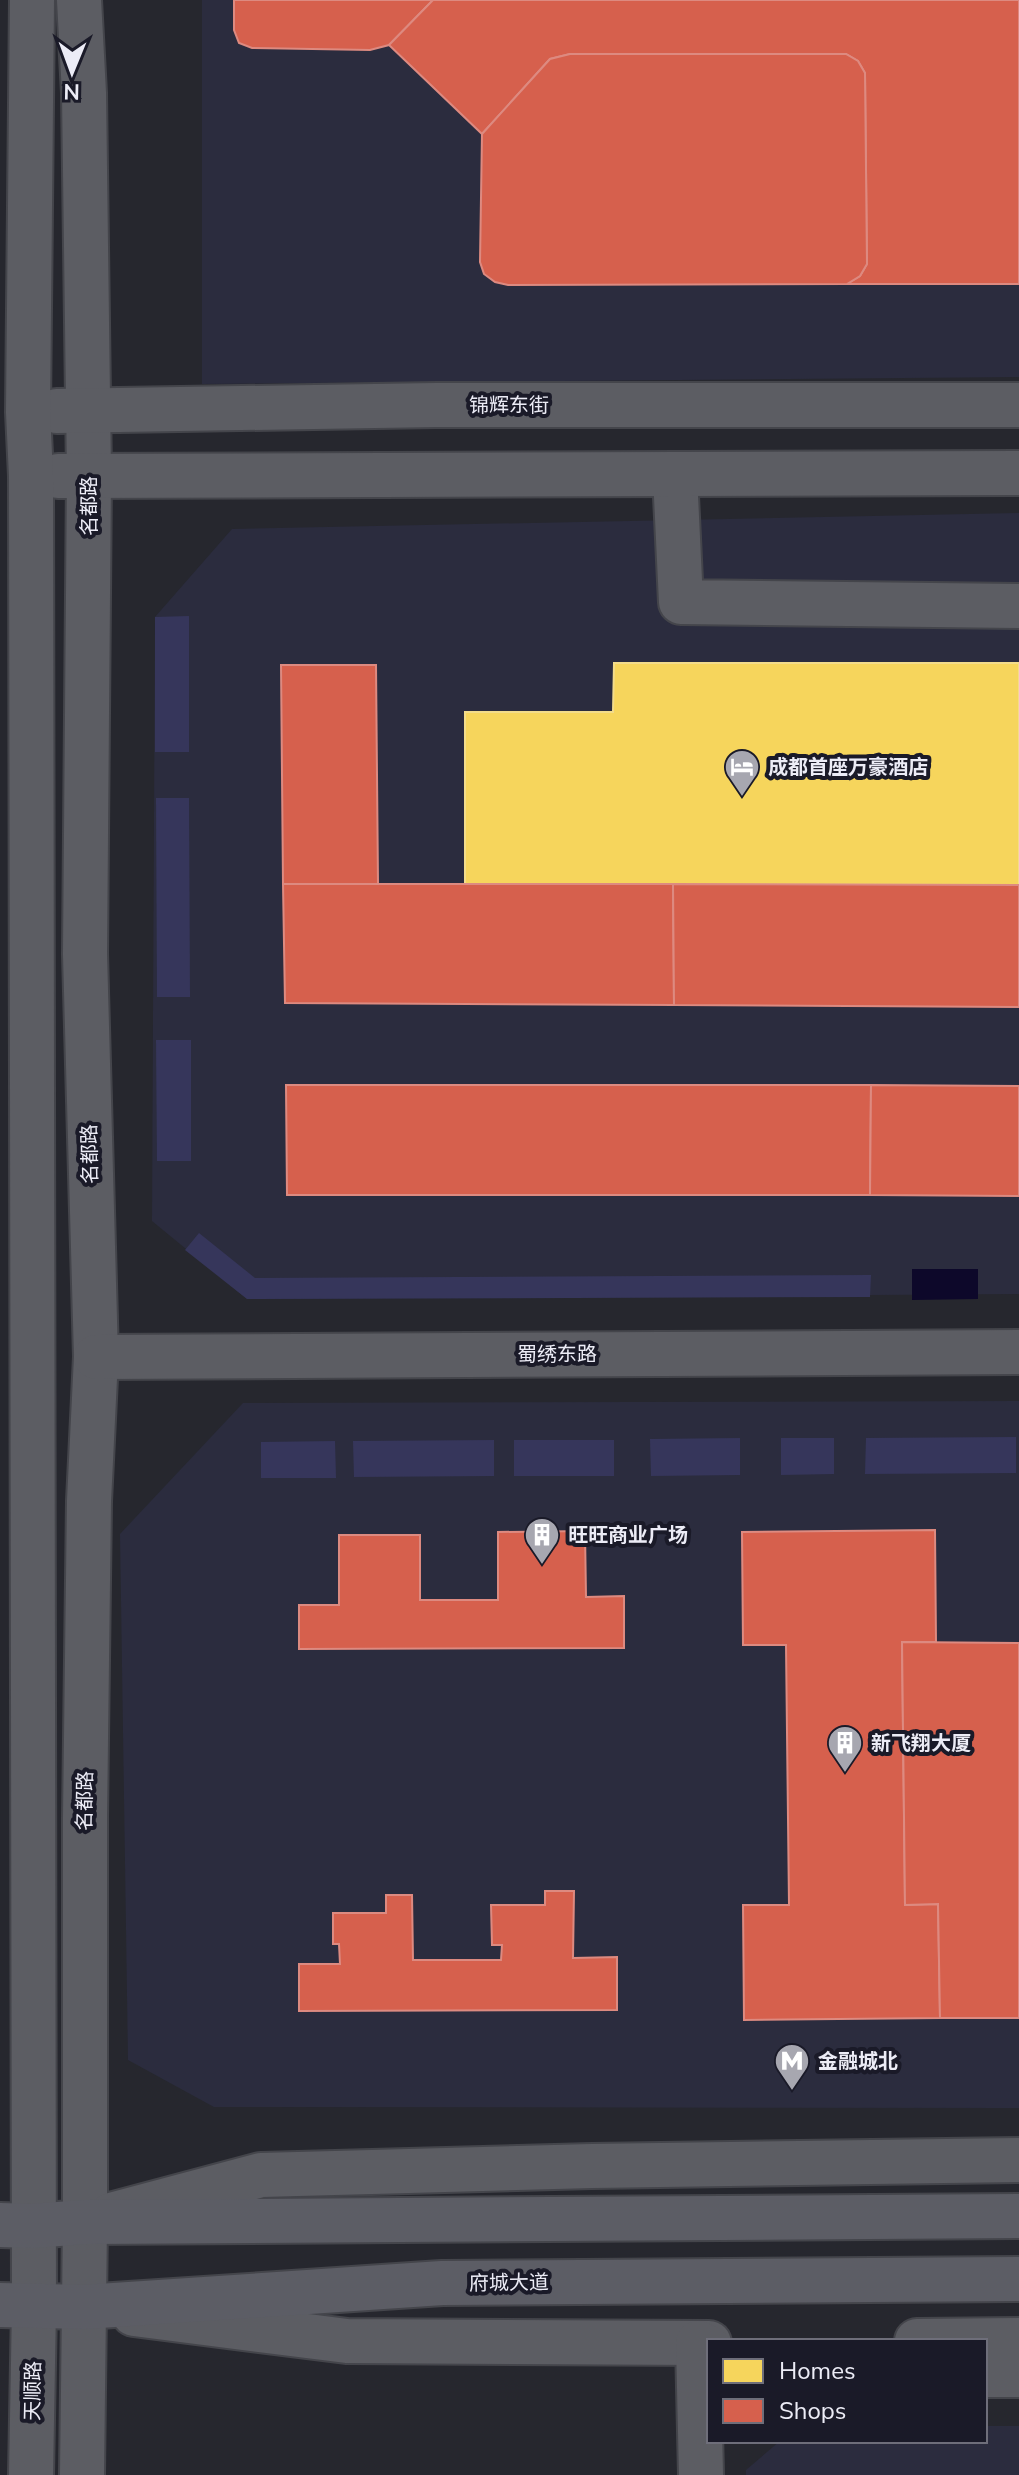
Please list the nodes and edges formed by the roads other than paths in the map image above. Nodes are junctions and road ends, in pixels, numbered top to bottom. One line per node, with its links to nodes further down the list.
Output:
1 (32, 0): 5 (street, 天顺路)
2 (79, 0): 4 (street, 名都路)
3 (1019, 405): 4 (street, 锦辉东街)
4 (87, 411): 5 (street, 锦辉东街); 7 (street, 名都路)
5 (14, 412): 9 (street, 天顺路)
6 (1019, 473): 8 (street)
7 (89, 475): 8 (street); 9 (street); 13 (street, 名都路)
8 (675, 475): 10 (street)
9 (15, 476): 11 (street, 天顺路)
10 (1019, 606)
11 (16, 946): 14 (street, 天顺路)
12 (1019, 1352): 13 (street, 蜀绣东路)
13 (96, 1357): 15 (street, 名都路)
14 (16, 1817): 15 (street); 19 (street, 天顺路)
15 (85, 1818): 18 (street, 名都路)
16 (1019, 2160): 18 (street)
17 (1019, 2216): 18 (main road)
18 (85, 2222): 19 (main road); 22 (street, 名都路)
19 (16, 2226): 21 (street, 天顺路)
20 (1019, 2279): 22 (main road, 府城大道)
21 (17, 2306): 22 (main road, 府城大道); 28 (street, 天顺路)
22 (84, 2307): 25 (street); 29 (street)
23 (987, 2340): 24 (street)
24 (1019, 2340)
25 (705, 2345): 30 (street)
26 (987, 2375): 27 (street)
27 (1019, 2375)
28 (31, 2475)
29 (82, 2475)
30 (701, 2475)

